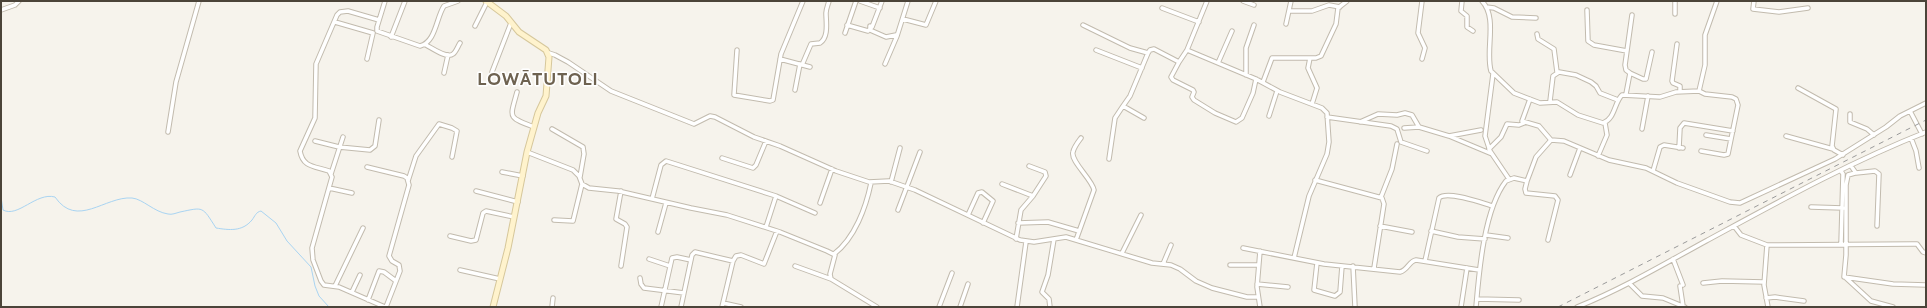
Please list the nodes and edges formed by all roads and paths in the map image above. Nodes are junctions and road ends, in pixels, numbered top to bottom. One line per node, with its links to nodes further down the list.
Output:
1 (19, 1): 30 (street)
2 (199, 1): 114 (street)
3 (385, 1): 37 (street)
4 (405, 1): 54 (street)
5 (458, 1): 57 (street)
6 (803, 1): 68 (street)
7 (829, 1): 72 (street)
8 (856, 1): 42 (street)
9 (860, 1): 27 (street)
10 (882, 1): 27 (street)
11 (908, 1): 36 (street)
12 (936, 1): 36 (street)
13 (1207, 1): 39 (street)
14 (1244, 1): 24 (street)
15 (1291, 1): 31 (street)
16 (1347, 1): 25 (street)
17 (1422, 1): 69 (street)
18 (1462, 1): 49 (street)
19 (1482, 1): 26 (street)
20 (1675, 1): 33 (street)
21 (1717, 1): 88 (street)
22 (1754, 1): 29 (street)
23 (487, 2): 40 (street); 45 (street)
24 (1254, 5)
25 (1340, 7): 31 (street); 66 (street)
26 (1486, 7): 35 (street); 81 (street)
27 (880, 8): 46 (street)
28 (1162, 8): 39 (street)
29 (1808, 8)
30 (1, 10)
31 (1289, 10): 41 (street)
32 (1587, 10): 61 (street)
33 (1675, 14)
34 (1632, 15): 61 (street)
35 (1536, 18)
36 (903, 19): 73 (street)
37 (379, 20): 38 (street); 47 (street)
38 (335, 22): 50 (street); 152 (street)
39 (1198, 22): 60 (street)
40 (512, 23): 63 (street); 76 (street)
41 (1286, 24)
42 (847, 25): 46 (street); 51 (street)
43 (1084, 25): 64 (street)
44 (1254, 25): 80 (street)
45 (475, 26)
46 (870, 28): 53 (street)
47 (376, 30): 50 (street); 54 (street)
48 (1232, 31): 71 (street)
49 (1473, 31)
50 (373, 33): 67 (street)
51 (845, 33)
52 (1536, 34): 77 (street)
53 (896, 35)
54 (391, 37): 57 (street)
55 (460, 43): 65 (street)
56 (1677, 44): 87 (street)
57 (426, 45): 65 (street)
58 (737, 50): 68 (street)
59 (1096, 50): 75 (street)
60 (1187, 50): 70 (street); 71 (street)
61 (1627, 51): 79 (street)
62 (1652, 52): 79 (street)
63 (549, 53): 107 (street); 126 (street)
64 (1148, 53): 70 (street); 75 (street)
65 (448, 55): 78 (street)
66 (1310, 58): 83 (street); 96 (street)
67 (367, 59)
68 (780, 59): 72 (street)
69 (1422, 59)
70 (1180, 62): 82 (street)
71 (1218, 63): 80 (street)
72 (801, 64): 74 (street); 85 (street)
73 (885, 64)
74 (810, 67)
75 (1142, 68): 97 (street)
76 (492, 72)
77 (1557, 72): 93 (street); 94 (street)
78 (444, 73)
79 (1630, 73): 90 (street)
80 (1246, 74): 82 (street)
81 (1493, 74): 92 (street); 131 (street)
82 (1256, 79): 83 (street)
83 (1263, 82): 86 (street)
84 (1798, 88): 132 (street)
85 (795, 90)
86 (1277, 91): 96 (street); 100 (street)
87 (1680, 91): 88 (street); 91 (street)
88 (1699, 91): 113 (street)
89 (517, 92): 107 (street)
90 (1626, 94): 91 (street); 93 (street)
91 (1648, 96): 111 (street)
92 (1530, 99): 94 (street); 105 (street)
93 (1618, 100): 106 (street)
94 (1550, 101): 106 (street)
95 (1926, 103): 98 (street)
96 (1312, 104): 101 (street)
97 (1123, 106): 102 (street); 142 (street)
98 (1910, 112): 115 (street); 119 (street)
99 (1850, 114): 119 (street)
100 (1268, 116)
101 (1328, 117): 104 (street); 157 (street)
102 (1144, 118)
103 (379, 120): 128 (street)
104 (1360, 122): 108 (street); 133 (street)
105 (1524, 122): 124 (street); 131 (street)
106 (1605, 122): 139 (street)
107 (534, 127): 135 (street)
108 (1419, 127): 109 (street); 117 (street)
109 (1404, 128)
110 (552, 129): 155 (street)
111 (1642, 129)
112 (1480, 130): 117 (street)
113 (1733, 130): 123 (street); 148 (street)
114 (168, 132)
115 (1924, 133): 122 (street)
116 (1706, 135): 123 (street)
117 (1449, 136): 137 (street)
118 (1786, 136): 132 (street)
119 (1874, 136): 138 (street)
120 (343, 137): 128 (street)
121 (1080, 138): 193 (street)
122 (1911, 138): 144 (street); 146 (street)
123 (1731, 139): 134 (street)
124 (1550, 140): 130 (street); 158 (street)
125 (315, 141): 128 (street)
126 (766, 141): 141 (street); 147 (street)
127 (1397, 144): 171 (street)
128 (340, 147): 152 (street)
129 (900, 148): 160 (street)
130 (1580, 148): 139 (street); 153 (street)
131 (1489, 149): 137 (street)
132 (1833, 149): 138 (street)
133 (1427, 151)
134 (1701, 151)
135 (527, 152): 154 (street); 155 (street)
136 (920, 152): 164 (street)
137 (1492, 154): 156 (street)
138 (1843, 155): 148 (street)
139 (1598, 156): 148 (street)
140 (452, 157): 159 (street)
141 (722, 158)
142 (1109, 159)
143 (1029, 166): 170 (street)
144 (1851, 166): 149 (street); 151 (street)
145 (367, 167): 159 (street)
146 (1919, 168)
147 (832, 169): 161 (street); 175 (street)
148 (1653, 171)
149 (1840, 171): 178 (street); 188 (street)
150 (502, 172): 154 (street)
151 (1855, 173): 178 (street); 189 (street)
152 (331, 174): 165 (street)
153 (1570, 175)
154 (523, 176): 173 (street)
155 (580, 178): 162 (street)
156 (1509, 179): 158 (street); 176 (street)
157 (1315, 180): 171 (street); 213 (street)
158 (1527, 181): 203 (street)
159 (408, 182): 238 (street)
160 (891, 182): 161 (street); 164 (street)
161 (871, 183): 212 (street)
162 (582, 184): 167 (street); 184 (street)
163 (1002, 184): 170 (street)
164 (906, 187): 179 (street); 181 (street)
165 (329, 188): 168 (street); 245 (street)
166 (476, 191): 173 (street)
167 (621, 191): 172 (street); 222 (street)
168 (352, 193)
169 (776, 196): 172 (street); 180 (street); 190 (street)
170 (1033, 196): 186 (street)
171 (1381, 197): 187 (street)
172 (652, 198): 174 (street)
173 (518, 202): 183 (street)
174 (666, 202): 190 (street); 194 (street)
175 (820, 203)
176 (1493, 206): 196 (street); 198 (street)
177 (1811, 207): 178 (street)
178 (1844, 208): 205 (street)
179 (898, 210)
180 (816, 213)
181 (968, 215): 185 (street); 185 (street)
182 (1141, 215): 210 (street)
183 (514, 217): 197 (street); 236 (street)
184 (554, 220)
185 (983, 223): 200 (street)
186 (1018, 223): 193 (street); 200 (street)
187 (1380, 226): 195 (street); 228 (street)
188 (1734, 226): 207 (street); 215 (street)
189 (1877, 226)
190 (766, 227): 192 (street)
191 (364, 228): 245 (street)
192 (777, 231): 212 (street); 218 (street)
193 (1079, 231): 202 (street)
194 (658, 232)
195 (1412, 232)
196 (1431, 232): 198 (street); 217 (street)
197 (450, 236)
198 (1485, 237): 199 (street); 231 (street)
199 (1508, 238)
200 (1016, 239): 204 (street)
201 (1054, 239): 202 (street); 204 (street); 269 (street)
202 (1076, 240): 210 (street)
203 (1548, 240)
204 (1026, 242): 268 (street)
205 (1843, 244): 207 (street); 211 (street); 235 (street)
206 (1171, 245): 220 (street)
207 (1767, 245): 239 (street)
208 (1243, 248): 209 (street)
209 (1260, 251): 213 (street); 221 (street)
210 (1122, 253): 220 (street)
211 (1926, 253)
212 (834, 254): 237 (street)
213 (1294, 258): 219 (street)
214 (649, 259): 223 (street)
215 (1673, 259): 243 (street); 258 (street)
216 (691, 260): 218 (street); 223 (street); 249 (street)
217 (1425, 261): 228 (street); 229 (street)
218 (733, 262): 257 (street)
219 (1317, 263): 226 (street); 226 (street)
220 (1163, 264): 250 (street)
221 (1258, 265): 225 (street); 242 (street)
222 (621, 266)
223 (670, 266): 247 (street)
224 (795, 266): 237 (street)
225 (1230, 266)
226 (1342, 266): 227 (street)
227 (1353, 266): 228 (street); 271 (street)
228 (1374, 268)
229 (1467, 268): 231 (street); 272 (street)
230 (460, 270): 236 (street)
231 (1479, 270): 253 (street)
232 (952, 273): 266 (street)
233 (360, 275): 248 (street)
234 (640, 278): 247 (street)
235 (1846, 278): 244 (street); 276 (street)
236 (500, 279): 260 (street)
237 (831, 279): 265 (street)
238 (396, 281): 254 (street); 259 (street)
239 (1764, 282): 240 (street); 252 (street)
240 (1703, 283)
241 (968, 284): 267 (street)
242 (1257, 284): 246 (street); 250 (street)
243 (1630, 284): 258 (street); 274 (street)
244 (1926, 285)
245 (335, 286): 248 (street)
246 (1288, 287)
247 (664, 291): 249 (street); 262 (street)
248 (352, 292): 254 (street)
249 (684, 293): 263 (street)
250 (1258, 297): 270 (street)
251 (553, 298): 261 (street)
252 (1766, 298): 256 (street); 275 (street)
253 (1477, 299): 255 (street); 273 (street)
254 (368, 300): 259 (street)
255 (1519, 300)
256 (1804, 301)
257 (723, 305): 264 (street)
258 (1684, 306)
259 (385, 307)
260 (493, 307)
261 (552, 307)
262 (661, 307)
263 (681, 307)
264 (741, 307)
265 (877, 307)
266 (939, 307)
267 (960, 307)
268 (1017, 307)
269 (1050, 307)
270 (1260, 307)
271 (1355, 307)
272 (1461, 307)
273 (1476, 307)
274 (1577, 307)
275 (1768, 307)
276 (1893, 307)

